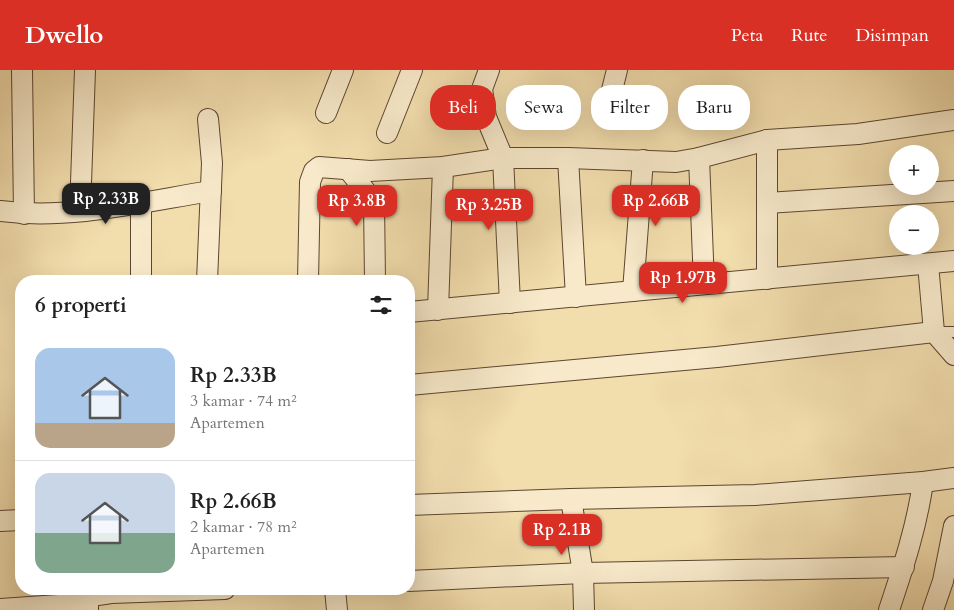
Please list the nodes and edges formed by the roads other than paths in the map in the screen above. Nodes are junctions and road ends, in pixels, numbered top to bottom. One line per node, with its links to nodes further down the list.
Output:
1 (22, 70): 25 (street)
2 (85, 70): 24 (street)
3 (343, 70): 8 (street)
4 (412, 70): 11 (street)
5 (489, 70): 13 (street)
6 (617, 70): 7 (street)
7 (613, 85)
8 (326, 113)
9 (208, 119): 19 (street)
10 (954, 120): 12 (street)
11 (387, 133)
12 (767, 140): 15 (street); 22 (street)
13 (503, 158): 14 (street); 17 (street); 36 (street)
14 (568, 158): 16 (street); 35 (street)
15 (699, 158): 16 (street); 33 (street)
16 (643, 160): 34 (street)
17 (443, 167): 18 (street); 37 (street)
18 (348, 169): 30 (street); 31 (street)
19 (211, 191): 21 (street); 29 (street)
20 (954, 191): 22 (street)
21 (141, 202): 24 (street); 28 (street)
22 (767, 204): 32 (street)
23 (0, 211): 25 (street)
24 (80, 211): 25 (street)
25 (24, 214)
26 (954, 261): 27 (street)
27 (928, 264): 32 (street); 39 (street)
28 (141, 275)
29 (207, 275)
30 (308, 275)
31 (374, 275)
32 (767, 279): 33 (street)
33 (704, 284): 34 (street)
34 (633, 291): 35 (street)
35 (576, 297): 36 (street)
36 (510, 303): 37 (street)
37 (438, 310): 38 (street)
38 (415, 312)
39 (944, 332): 40 (street); 41 (street)
40 (954, 355)
41 (415, 384)
42 (954, 478): 43 (street)
43 (923, 482): 44 (street); 49 (street)
44 (572, 500): 45 (street); 50 (street)
45 (415, 505)
46 (15, 520): 47 (street)
47 (0, 521)
48 (954, 526): 59 (street)
49 (904, 567): 50 (street); 58 (street)
50 (583, 573): 51 (street); 57 (street)
51 (415, 581)
52 (98, 595): 54 (street)
53 (336, 595): 56 (street)
54 (88, 606): 55 (street)
55 (0, 609)
56 (337, 610)
57 (584, 610)
58 (889, 610)
59 (934, 610)

